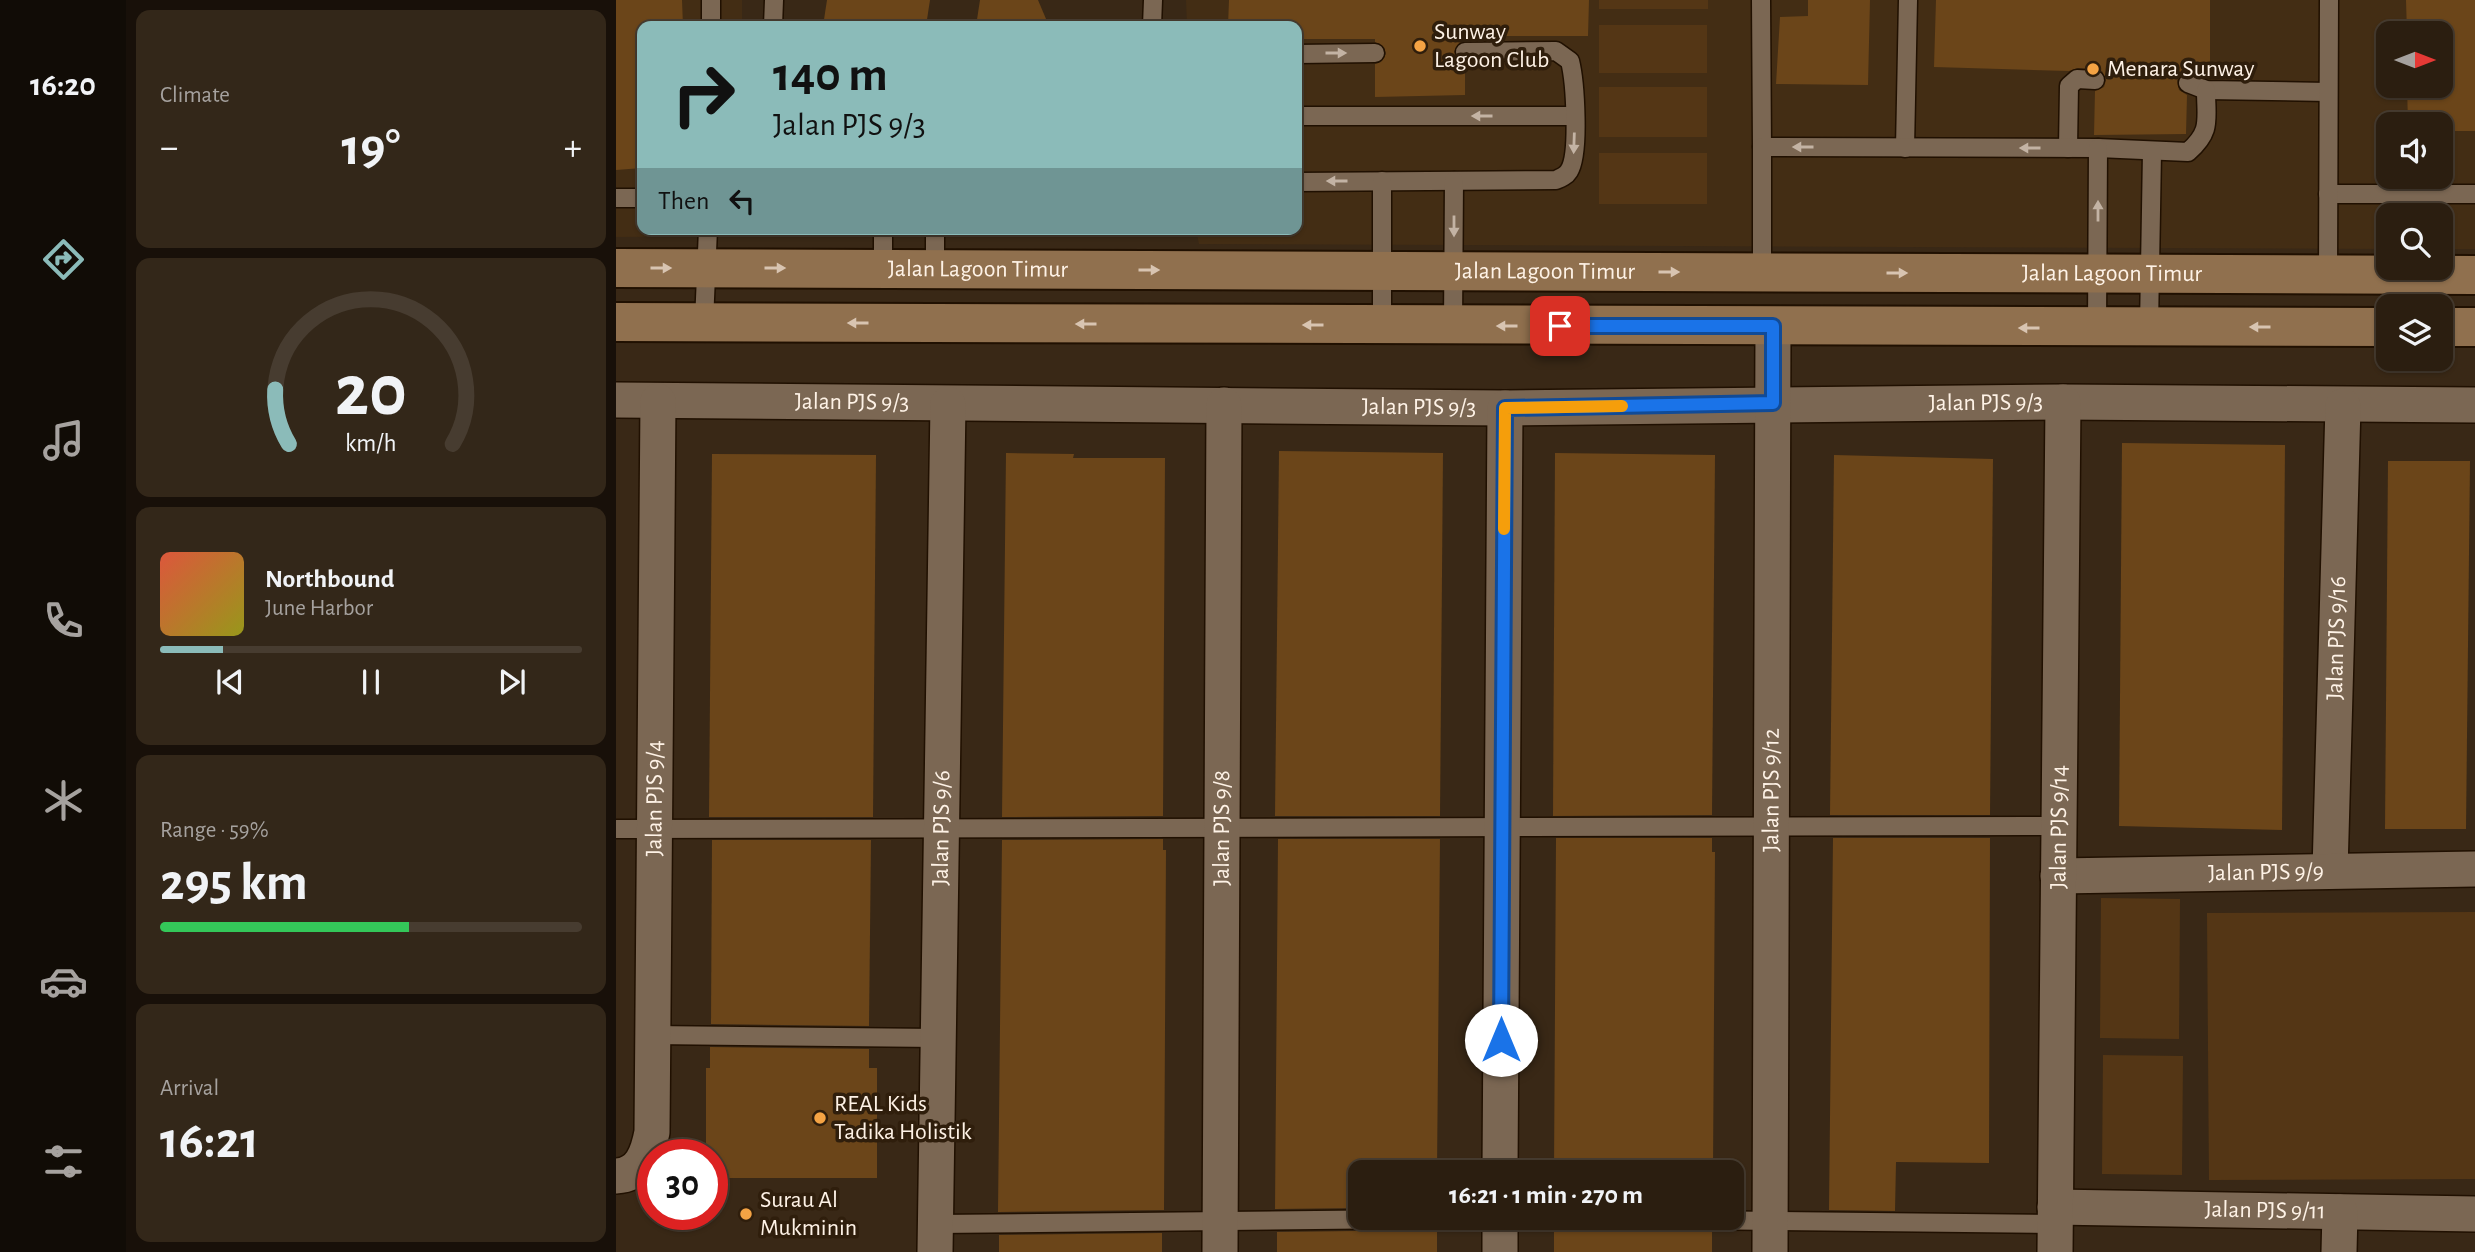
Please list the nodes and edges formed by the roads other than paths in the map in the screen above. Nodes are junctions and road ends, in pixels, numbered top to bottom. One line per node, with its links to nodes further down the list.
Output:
1 (711, 0): 7 (lane)
2 (774, 0): 8 (lane)
3 (1153, 0): 9 (lane)
4 (1761, 0): 19 (lane)
5 (1908, 0): 20 (lane)
6 (2329, 0): 16 (lane)
7 (711, 21)
8 (774, 21)
9 (1152, 21)
10 (1465, 52): 18 (lane)
11 (1375, 53): 12 (lane, one-way to 11)
12 (1302, 54)
13 (2095, 80): 21 (lane)
14 (2188, 83): 15 (lane)
15 (2206, 90): 16 (lane); 23 (lane)
16 (2328, 92): 27 (lane)
17 (1302, 116): 18 (lane, one-way to 17)
18 (1575, 116): 26 (lane, one-way to 26)
19 (1762, 147): 20 (lane, one-way to 19); 40 (lane)
20 (1905, 148): 21 (lane, one-way to 20)
21 (2068, 148): 22 (lane)
22 (2098, 148): 23 (lane); 41 (lane, one-way to 22)
23 (2152, 152): 42 (lane)
24 (1302, 181): 25 (lane, one-way to 24)
25 (1382, 181): 26 (lane); 38 (lane)
26 (1454, 181): 39 (lane, one-way to 39)
27 (2328, 194): 28 (lane); 43 (lane)
28 (2475, 194)
29 (616, 198): 30 (lane)
30 (637, 198)
31 (708, 235): 35 (lane)
32 (883, 235): 36 (lane)
33 (935, 235): 37 (lane)
34 (616, 268): 35 (main road, Jalan Lagoon Timur, one-way to 35)
35 (707, 268): 36 (main road, Jalan Lagoon Timur, one-way to 36); 46 (lane)
36 (883, 269): 37 (main road, Jalan Lagoon Timur)
37 (935, 269): 38 (main road, Jalan Lagoon Timur, one-way to 38)
38 (1382, 271): 39 (main road, Jalan Lagoon Timur); 47 (lane)
39 (1454, 271): 40 (main road, Jalan Lagoon Timur, one-way to 40); 48 (lane)
40 (1762, 272): 41 (main road, Jalan Lagoon Timur, one-way to 41)
41 (2098, 274): 42 (main road, Jalan Lagoon Timur); 55 (lane)
42 (2149, 274): 43 (main road, Jalan Lagoon Timur); 50 (lane)
43 (2328, 275): 44 (main road, Jalan Lagoon Timur); 51 (main road)
44 (2475, 275)
45 (616, 322): 46 (main road)
46 (704, 322): 47 (main road, one-way to 46)
47 (1382, 325): 48 (main road)
48 (1453, 325): 49 (main road, one-way to 48)
49 (1773, 326): 55 (main road, one-way to 49); 59 (street, Jalan PJS 9/12)
50 (2149, 327): 51 (main road, one-way to 50); 55 (main road)
51 (2328, 327): 52 (main road)
52 (2376, 327)
53 (2453, 327): 54 (main road)
54 (2475, 327)
55 (2097, 328)
56 (616, 401): 57 (street, Jalan PJS 9/3)
57 (658, 401): 60 (street, Jalan PJS 9/3); 71 (street, Jalan PJS 9/4)
58 (2063, 402): 59 (street, Jalan PJS 9/3); 63 (street, Jalan PJS 9/3); 66 (street, Jalan PJS 9/14)
59 (1773, 403): 64 (street, Jalan PJS 9/3); 65 (street, Jalan PJS 9/12)
60 (948, 404): 61 (street, Jalan PJS 9/3); 68 (street, Jalan PJS 9/6)
61 (1224, 405): 64 (street, Jalan PJS 9/3); 69 (street, Jalan PJS 9/8)
62 (2475, 405): 63 (street, Jalan PJS 9/3)
63 (2343, 406): 73 (street, Jalan PJS 9/16)
64 (1505, 408): 67 (street)
65 (1772, 826): 66 (lane); 67 (lane); 85 (street, Jalan PJS 9/12)
66 (2059, 826): 74 (street, Jalan PJS 9/14)
67 (1502, 827): 69 (lane); 77 (street)
68 (941, 828): 69 (lane); 71 (lane); 76 (street, Jalan PJS 9/6)
69 (1222, 828): 86 (street, Jalan PJS 9/8)
70 (616, 829): 71 (lane)
71 (654, 829): 75 (street, Jalan PJS 9/4)
72 (2475, 869): 73 (street, Jalan PJS 9/9)
73 (2330, 871): 74 (street, Jalan PJS 9/9)
74 (2058, 876): 81 (street, Jalan PJS 9/14)
75 (652, 1035): 76 (lane); 78 (street, Jalan PJS 9/4)
76 (938, 1038): 87 (street, Jalan PJS 9/6)
77 (1500, 1160)
78 (616, 1176)
79 (2340, 1212): 80 (street, Jalan PJS 9/11); 81 (street, Jalan PJS 9/11); 89 (street)
80 (2475, 1214)
81 (2055, 1227): 85 (lane)
82 (1348, 1228): 86 (lane)
83 (1500, 1230): 88 (street)
84 (1680, 1230): 85 (lane)
85 (1770, 1236)
86 (1221, 1237): 87 (lane)
87 (936, 1238)
88 (1500, 1252)
89 (2339, 1252)

